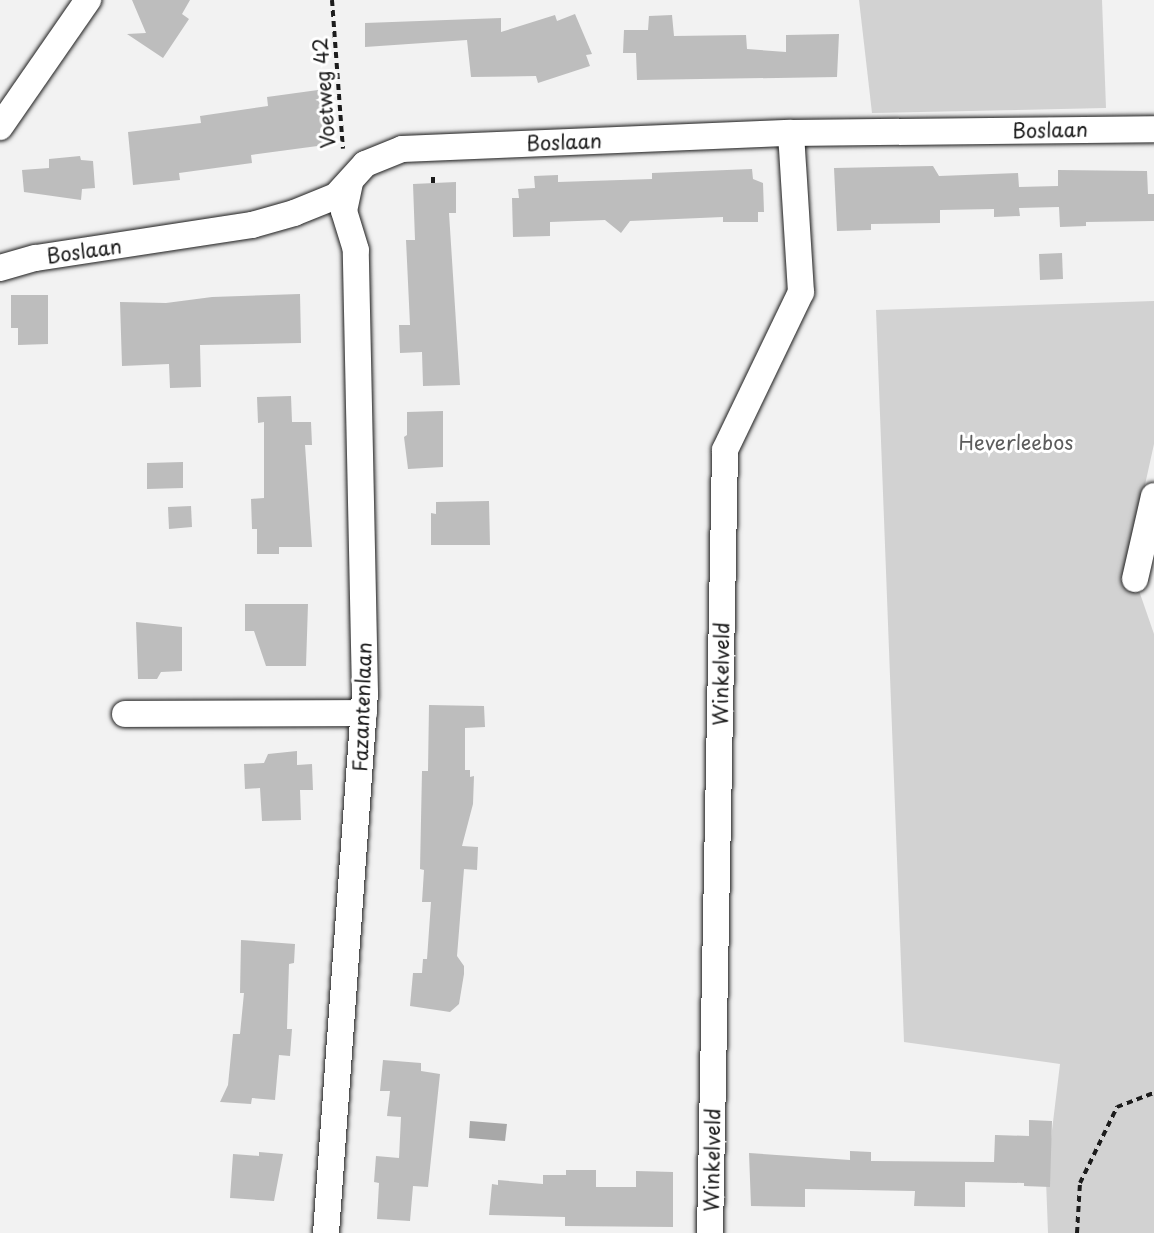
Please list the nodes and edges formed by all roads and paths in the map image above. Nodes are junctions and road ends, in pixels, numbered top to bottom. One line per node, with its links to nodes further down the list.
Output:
1 (88, 0): 3 (street)
2 (332, 0): 6 (path, Voetweg 42)
3 (0, 128)
4 (1154, 129): 5 (street, Boslaan)
5 (791, 133): 6 (street, Boslaan); 14 (street, Winkelveld)
6 (350, 182): 7 (street, Boslaan); 10 (street, Fazantenlaan)
7 (0, 268)
8 (1154, 496): 9 (street)
9 (1135, 579)
10 (364, 713): 11 (street); 13 (street, Fazantenlaan)
11 (125, 714)
12 (1154, 1093): 15 (path)
13 (326, 1233)
14 (710, 1233)
15 (1077, 1233)

